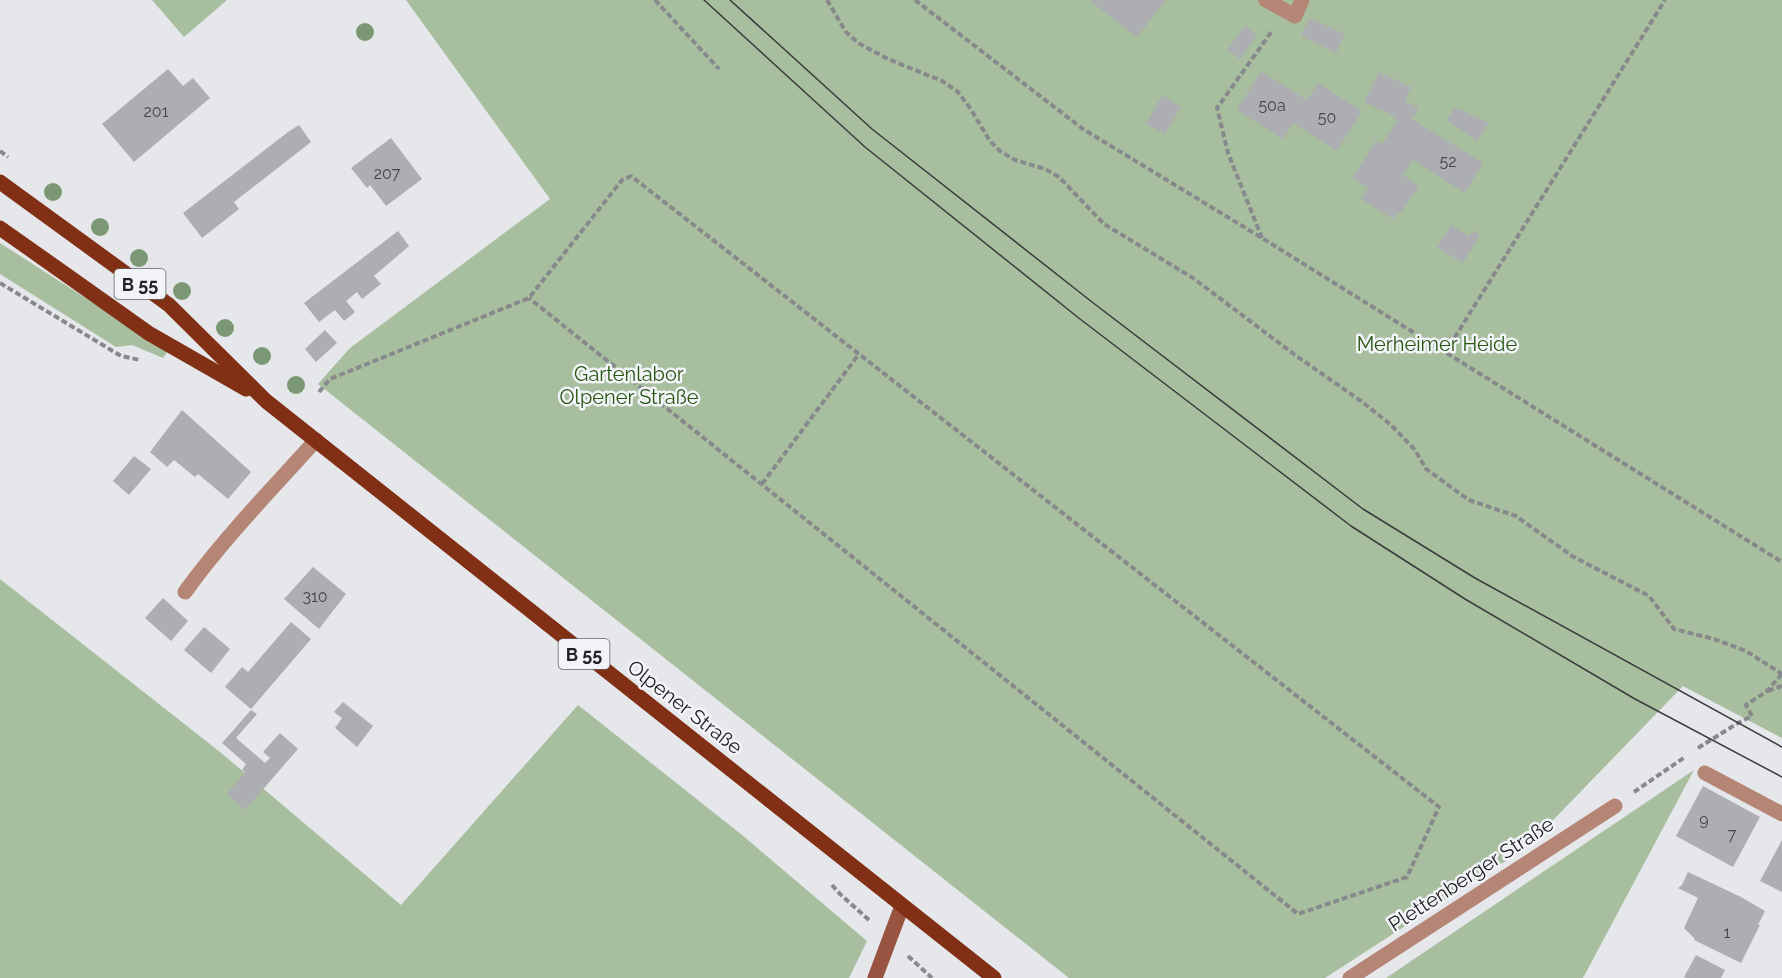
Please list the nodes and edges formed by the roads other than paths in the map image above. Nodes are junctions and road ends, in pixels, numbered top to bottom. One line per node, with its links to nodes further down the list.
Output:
1 (1266, 0): 2 (street)
2 (1302, 0)
3 (0, 182): 5 (main road, Olpener Straße / B 55)
4 (0, 228): 5 (main road, Olpener Straße / B 55)
5 (266, 401): 6 (main road, Olpener Straße / B 55)
6 (316, 440): 7 (street); 11 (main road, Olpener Straße / B 55)
7 (185, 592)
8 (1705, 773): 10 (street)
9 (1615, 806): 14 (street, Plettenberger Straße)
10 (1782, 814)
11 (903, 906): 12 (main road); 13 (main road, Olpener Straße / B 55)
12 (875, 978)
13 (994, 978)
14 (1350, 978)

